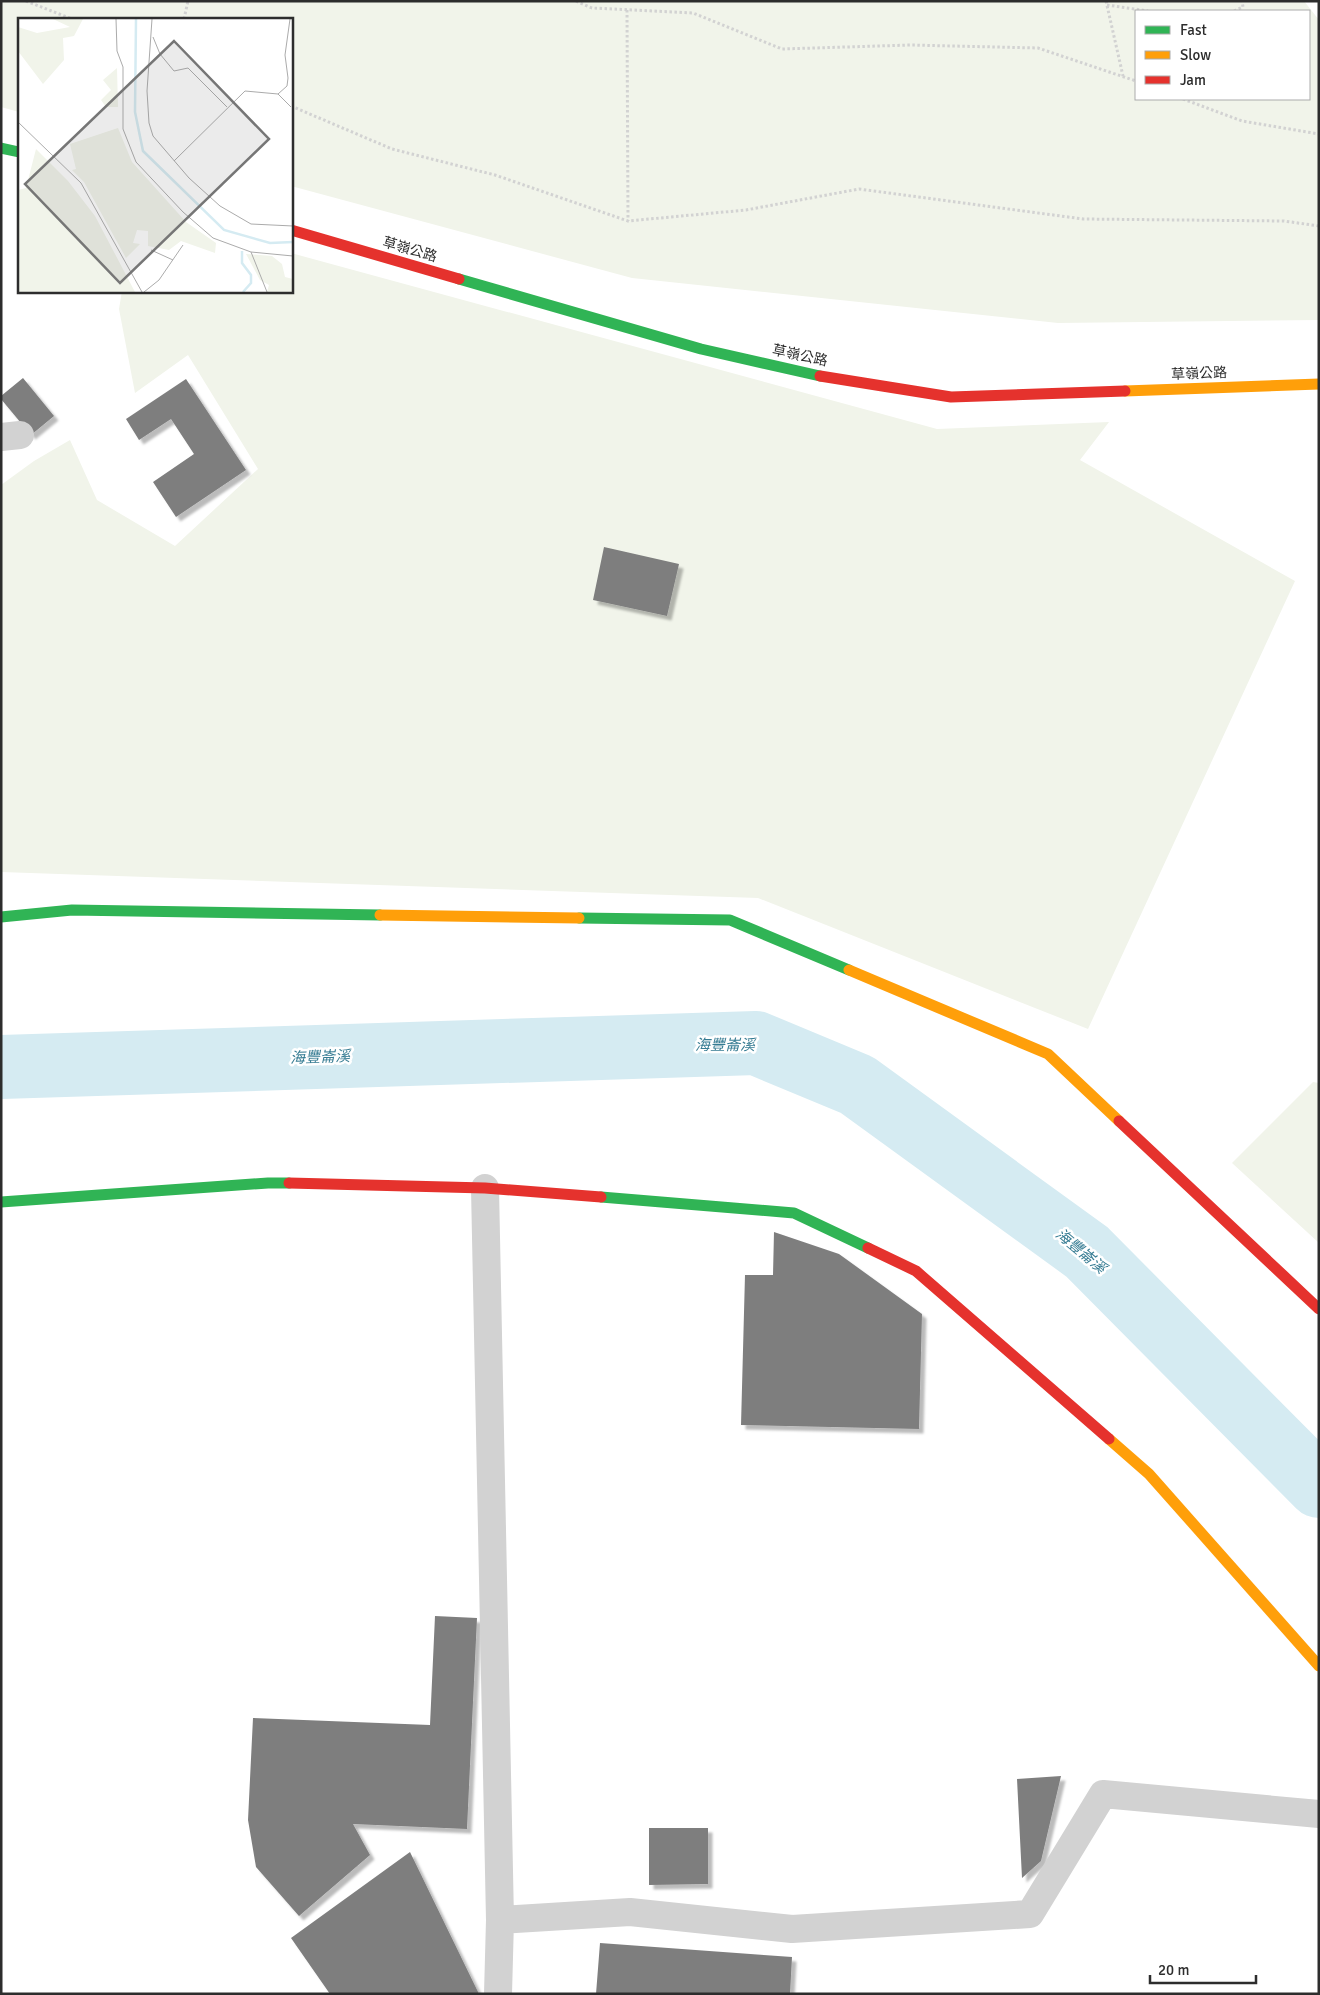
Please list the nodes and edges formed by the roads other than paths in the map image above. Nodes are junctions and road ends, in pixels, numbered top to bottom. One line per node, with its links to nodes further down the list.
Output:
1 (1, 148): 2 (street)
2 (18, 152)
3 (292, 230): 4 (street, 草嶺公路)
4 (1319, 384)
5 (1, 917): 8 (street)
6 (485, 1188): 7 (street); 9 (street); 11 (street)
7 (1, 1202)
8 (1319, 1309)
9 (1319, 1666)
10 (1319, 1814): 11 (street)
11 (500, 1920): 12 (street)
12 (498, 1994)

